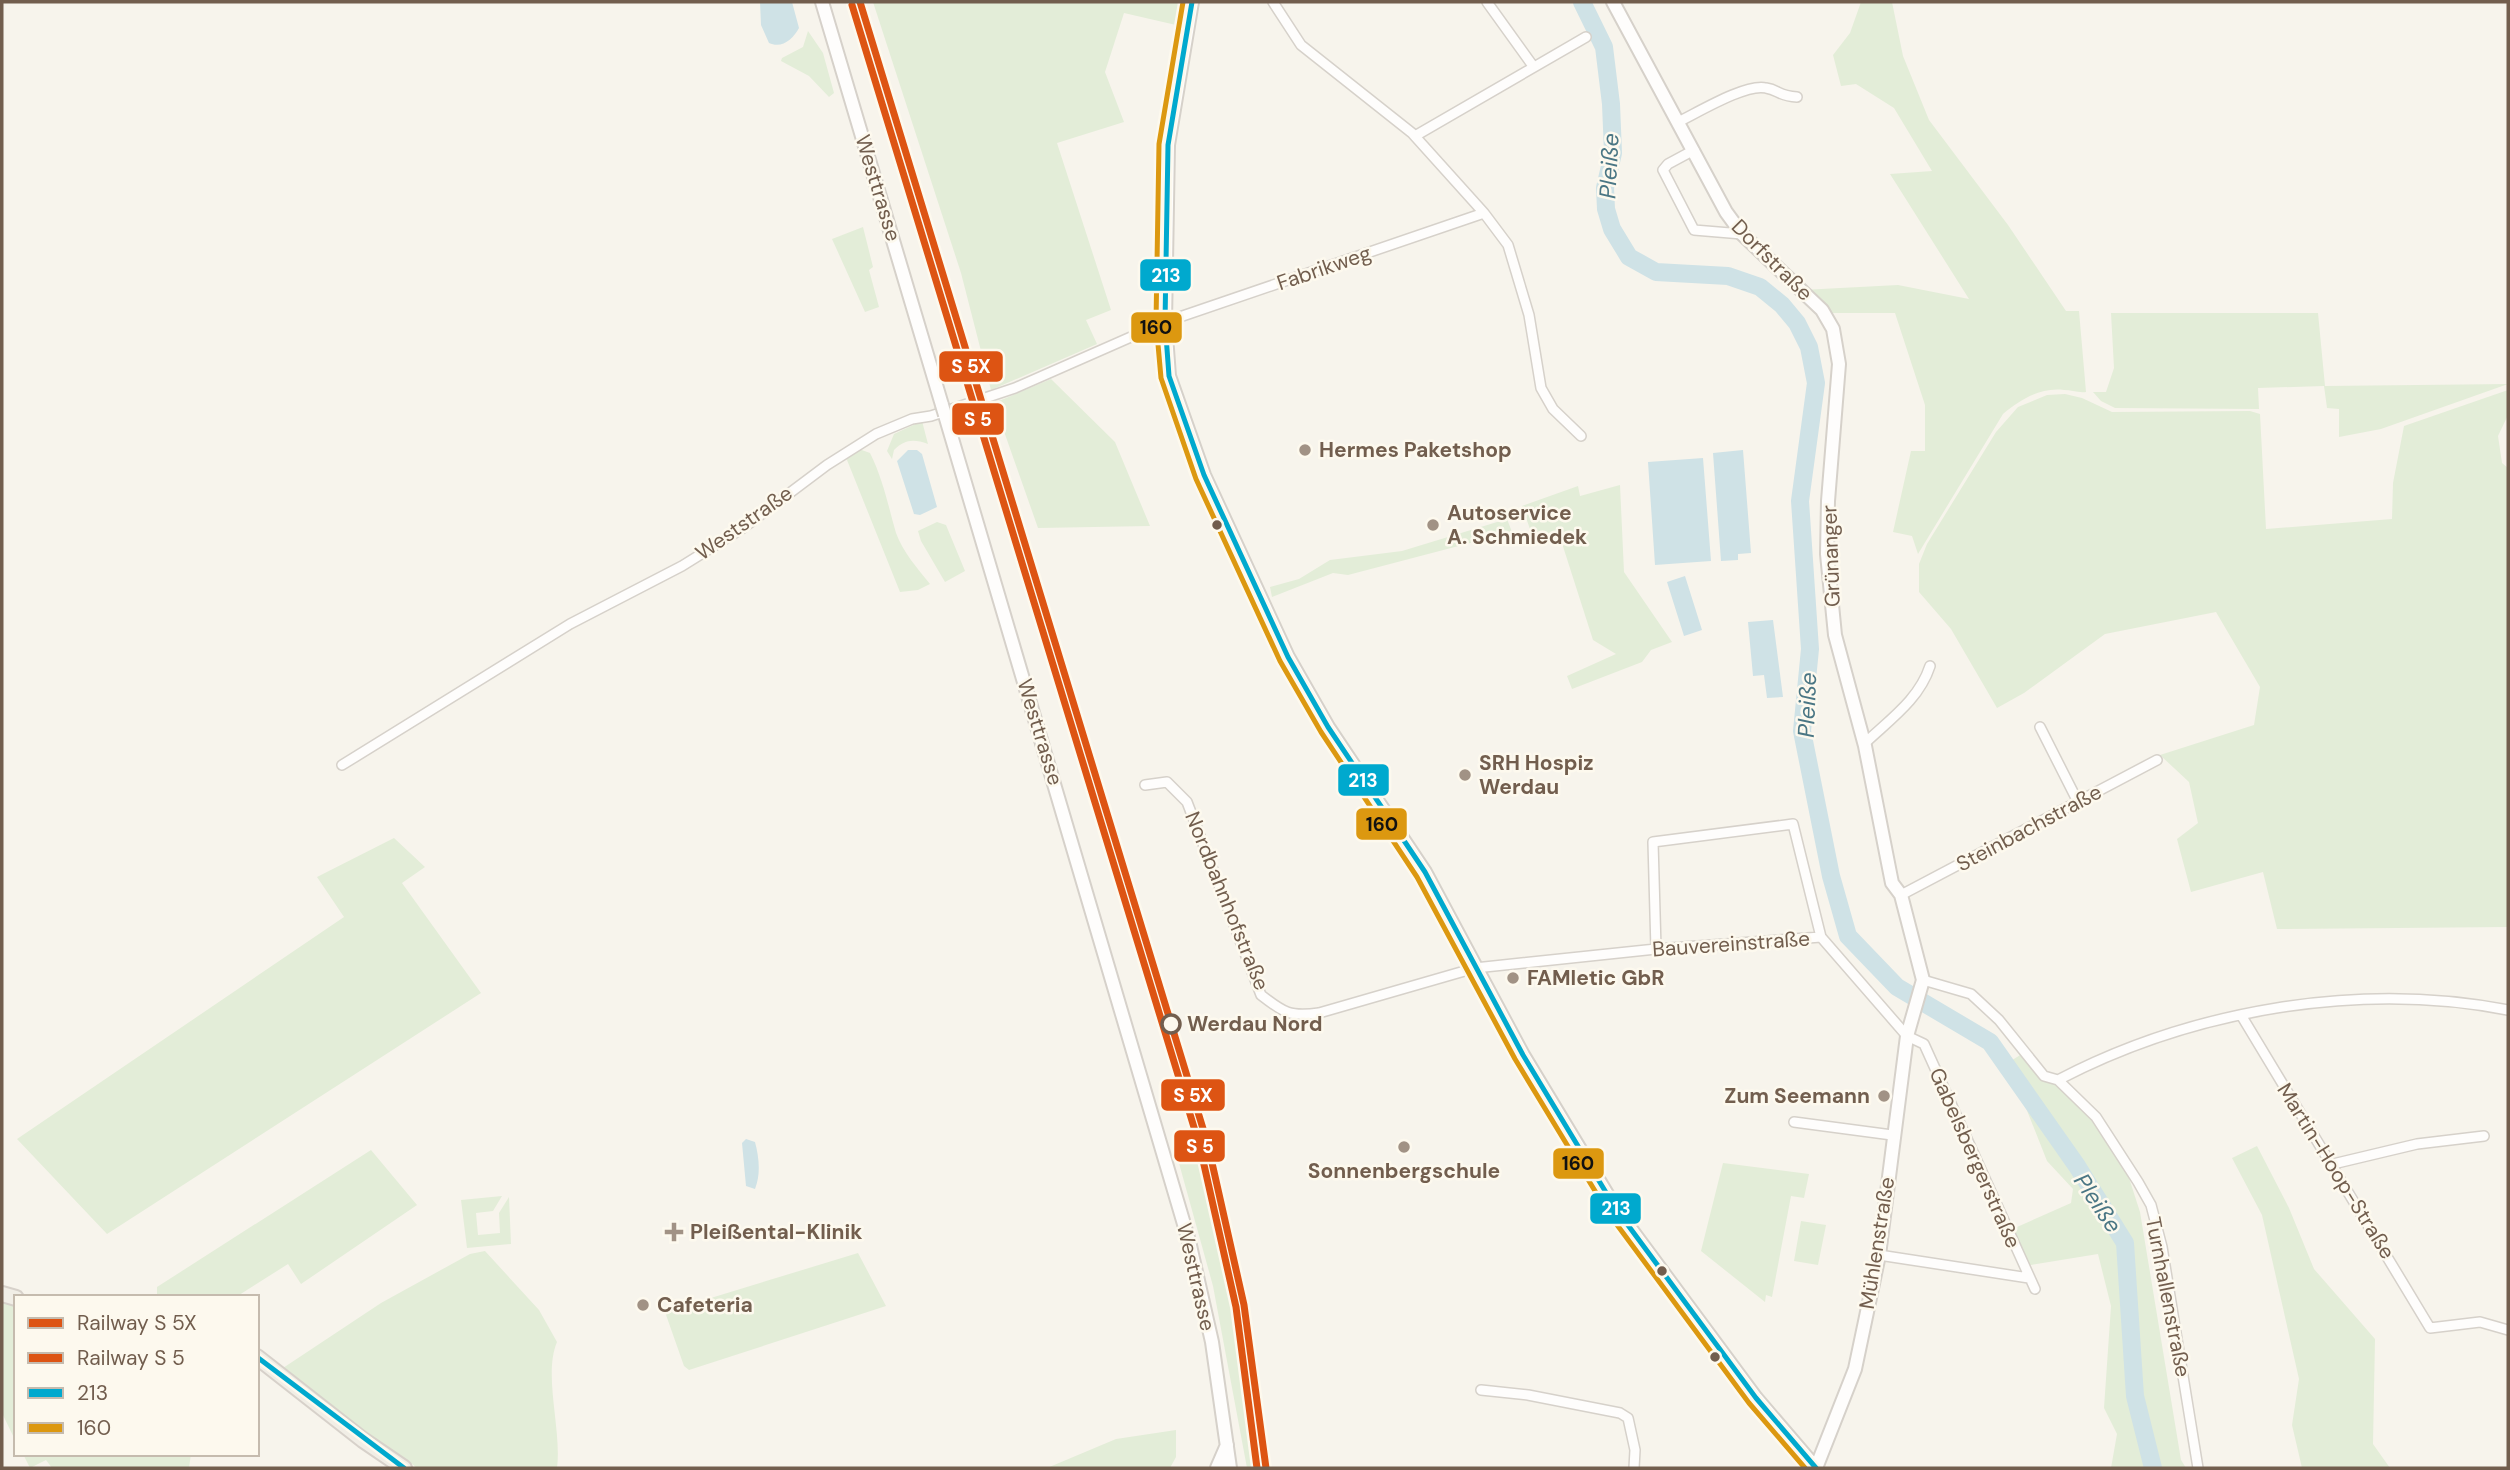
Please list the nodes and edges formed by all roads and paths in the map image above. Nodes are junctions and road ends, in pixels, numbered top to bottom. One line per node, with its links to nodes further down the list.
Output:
1 (822, 2): 43 (street, Westtrasse)
2 (1192, 2): 14 (street)
3 (1273, 2): 10 (street)
4 (1487, 2): 7 (street)
5 (1613, 2): 9 (street, Dorfstraße)
6 (1586, 37): 7 (street)
7 (1533, 66): 10 (street)
8 (1797, 97): 9 (street)
9 (1678, 122): 11 (street, Dorfstraße)
10 (1415, 136): 12 (street)
11 (1694, 150): 13 (street, Dorfstraße); 13 (street)
12 (1484, 213): 14 (street, Fabrikweg); 16 (street)
13 (1742, 234): 15 (street, Dorfstraße)
14 (1165, 322): 21 (street, Weststraße); 27 (street)
15 (1839, 364): 19 (street, Grünanger)
16 (1581, 436)
17 (1930, 666): 19 (street)
18 (2040, 727): 23 (street)
19 (1864, 744): 24 (street, Grünanger)
20 (2157, 760): 23 (street, Steinbachstraße)
21 (341, 765)
22 (1145, 785): 27 (street, Nordbahnhofstraße)
23 (2078, 802): 24 (street, Steinbachstraße)
24 (1901, 895): 28 (street, Grünanger)
25 (1821, 937): 26 (street, Bauvereinstraße); 26 (street); 31 (street, Gabelsbergerstraße)
26 (1656, 948): 27 (street, Bauvereinstraße)
27 (1475, 968): 48 (street)
28 (1922, 985): 31 (street, Mühlenstraße); 32 (street, Turnhallenstraße)
29 (2508, 1010): 30 (street)
30 (2241, 1015): 32 (street); 36 (street, Martin-Hoop-Straße)
31 (1907, 1036): 34 (street, Mühlenstraße); 38 (street, Gabelsbergerstraße)
32 (2058, 1080): 49 (street, Turnhallenstraße)
33 (1794, 1122): 34 (street)
34 (1892, 1135): 37 (street, Mühlenstraße)
35 (2484, 1136): 36 (street)
36 (2333, 1164): 40 (street, Martin-Hoop-Straße)
37 (1880, 1255): 38 (street); 48 (street, Mühlenstraße)
38 (2029, 1278): 39 (street, Gabelsbergerstraße)
39 (2035, 1289)
40 (2508, 1330)
41 (259, 1359): 44 (main road)
42 (1481, 1390): 47 (street)
43 (1228, 1441): 45 (street); 46 (street, Westtrasse)
44 (404, 1468)
45 (1217, 1468)
46 (1230, 1468)
47 (1634, 1468)
48 (1817, 1468)
49 (2198, 1468)

